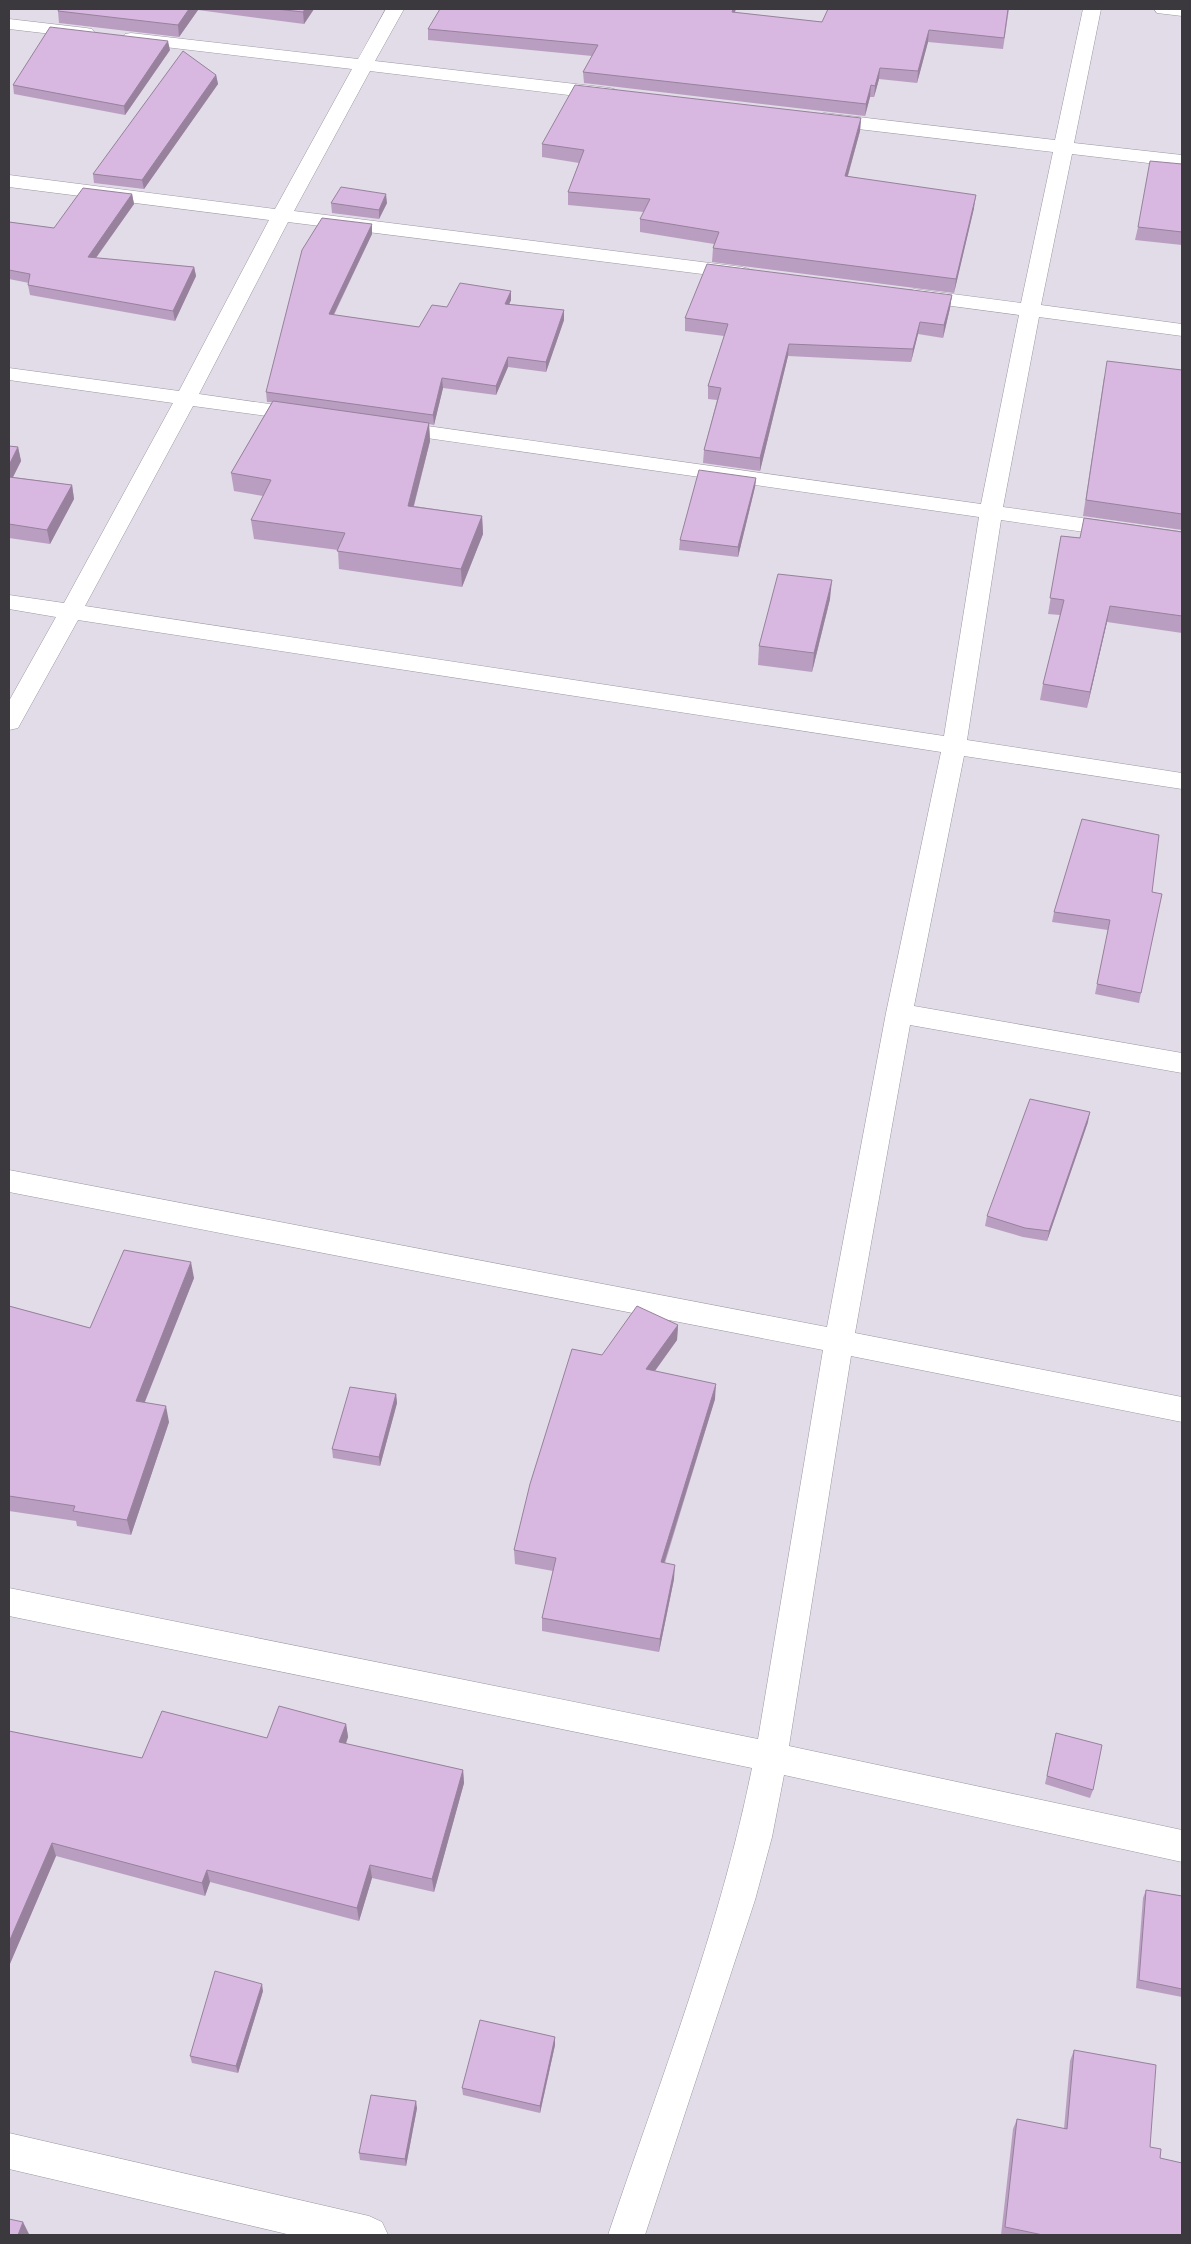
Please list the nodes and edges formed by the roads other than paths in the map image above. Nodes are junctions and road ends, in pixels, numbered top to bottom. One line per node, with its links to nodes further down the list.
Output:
1 (395, 9): 6 (street)
2 (1092, 9): 9 (street)
3 (1163, 9): 4 (street)
4 (1182, 11)
5 (9, 24): 6 (street)
6 (364, 66): 7 (street); 12 (street)
7 (629, 96)
8 (807, 117): 9 (street)
9 (1063, 146): 10 (street); 15 (street)
10 (1182, 161)
11 (9, 181): 12 (street)
12 (282, 214): 13 (street); 18 (street)
13 (764, 276)
14 (892, 292): 15 (street)
15 (1030, 310): 16 (street); 21 (street)
16 (1182, 330)
17 (9, 374): 18 (street)
18 (186, 399): 19 (street); 24 (street)
19 (324, 418)
20 (373, 425): 21 (street)
21 (992, 512): 22 (street); 26 (street)
22 (1182, 539)
23 (9, 602): 24 (street)
24 (71, 612): 25 (street); 26 (street)
25 (9, 722)
26 (954, 747): 27 (street); 28 (street)
27 (1182, 781)
28 (898, 1013): 29 (street); 31 (street)
29 (1182, 1063)
30 (9, 1181): 31 (street)
31 (840, 1341): 32 (street); 34 (street)
32 (1182, 1410)
33 (9, 1602): 34 (street)
34 (771, 1757): 35 (street); 38 (street)
35 (1182, 1846)
36 (9, 2151): 37 (street)
37 (369, 2235)
38 (627, 2235)

